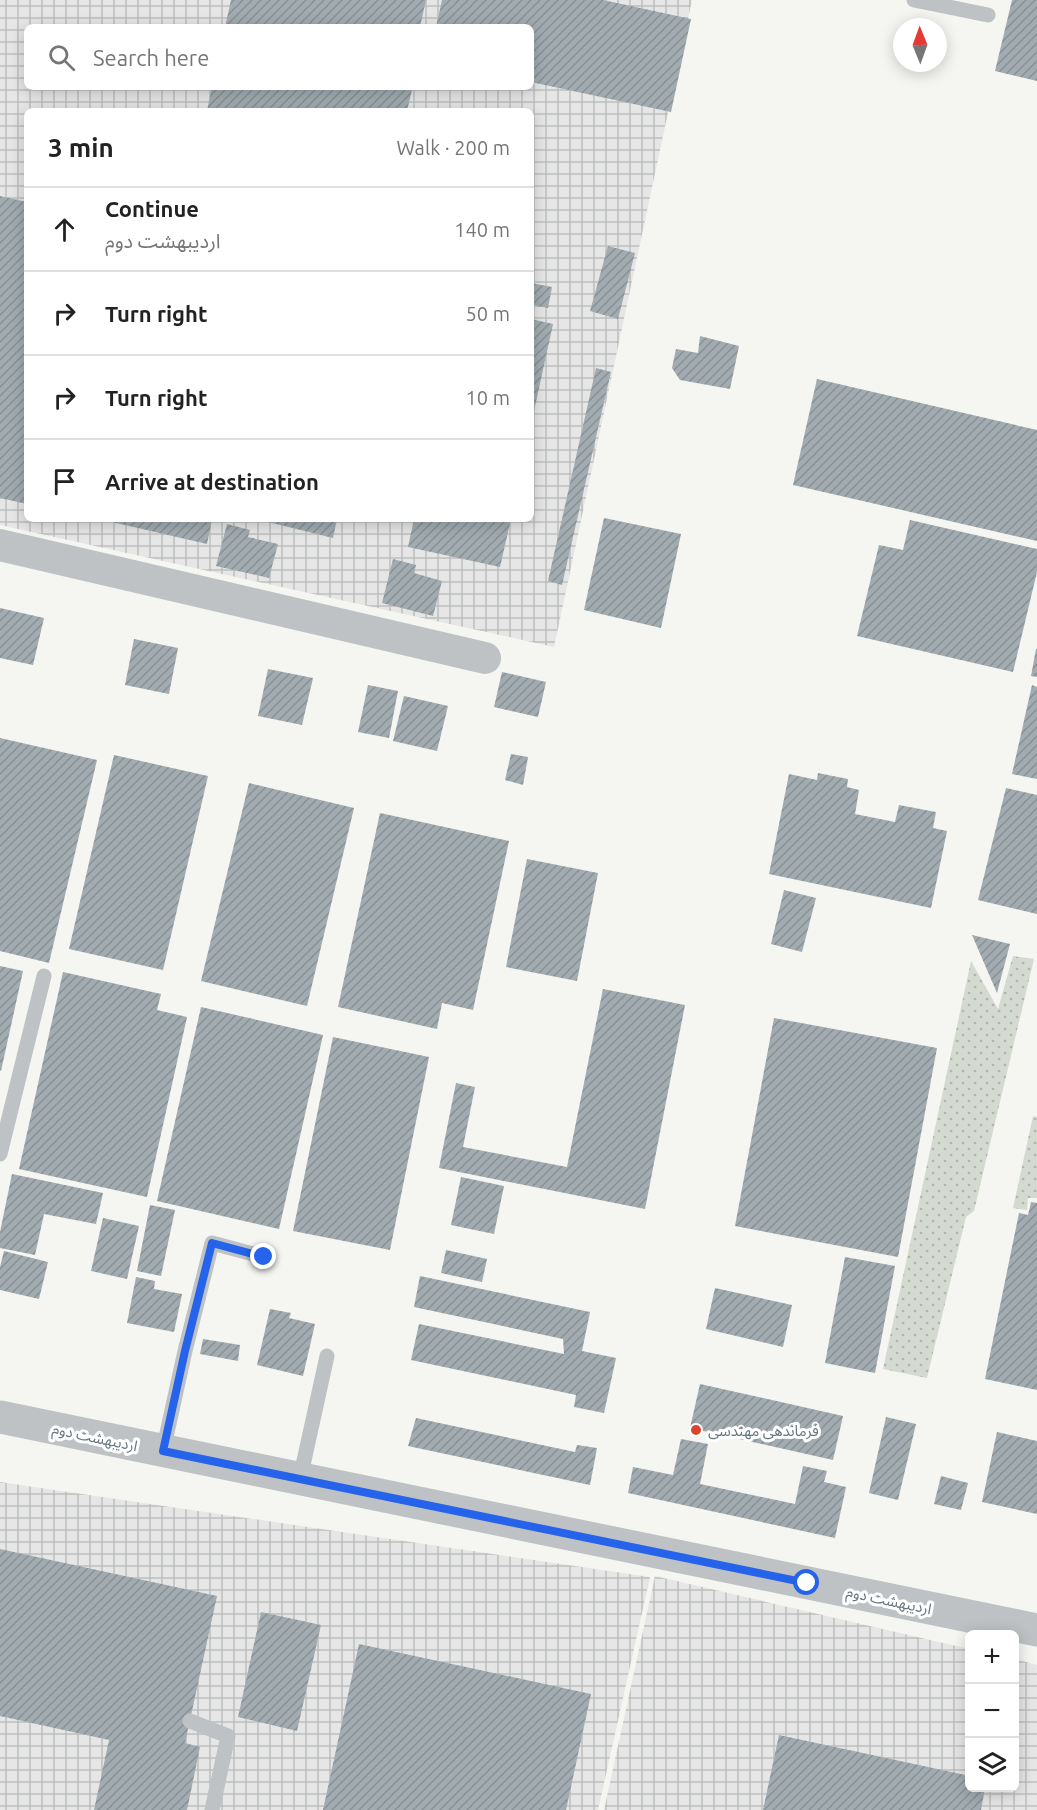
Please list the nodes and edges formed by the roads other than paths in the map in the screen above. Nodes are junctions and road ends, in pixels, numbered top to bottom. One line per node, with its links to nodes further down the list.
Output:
1 (914, 0): 2 (lane)
2 (988, 15)
3 (0, 545): 4 (street)
4 (485, 658)
5 (44, 976): 6 (lane)
6 (0, 1154)
7 (264, 1257): 10 (lane)
8 (327, 1356): 11 (lane)
9 (0, 1417): 10 (street, اردیبهشت دوم)
10 (163, 1451): 11 (street, اردیبهشت دوم)
11 (300, 1479): 12 (street, اردیبهشت دوم)
12 (1037, 1630)
13 (190, 1721): 14 (lane)
14 (212, 1810)

